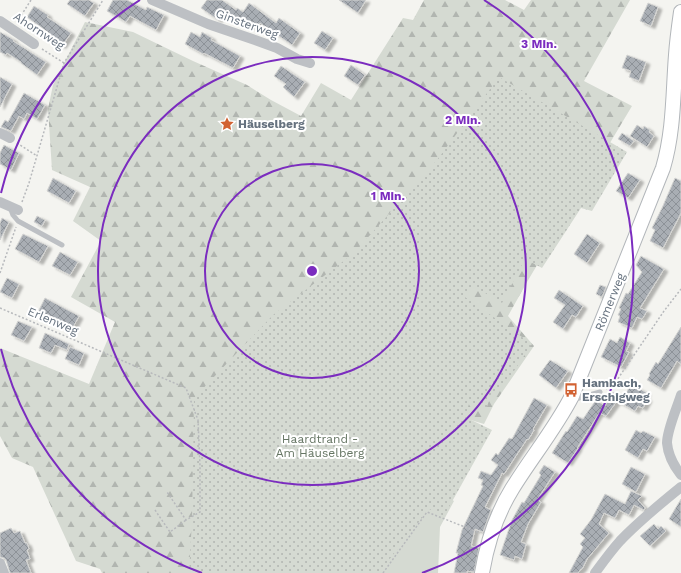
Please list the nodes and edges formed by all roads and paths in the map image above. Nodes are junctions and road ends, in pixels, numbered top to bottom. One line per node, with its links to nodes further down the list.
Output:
1 (31, 0): 6 (path)
2 (103, 0): 8 (path)
3 (152, 0): 9 (street, Ginsterweg)
4 (681, 12): 22 (street, Römerweg)
5 (0, 21): 6 (street, Ahornweg)
6 (12, 29): 7 (street, Ahornweg)
7 (34, 44): 8 (path, Ahornweg)
8 (64, 62): 12 (path)
9 (310, 63)
10 (0, 133): 11 (street)
11 (10, 138): 12 (path)
12 (37, 156): 14 (path)
13 (0, 202): 14 (street)
14 (14, 208): 15 (lane)
15 (18, 221): 16 (lane); 17 (path)
16 (62, 245)
17 (0, 273)
18 (681, 289): 20 (path)
19 (0, 308): 27 (path, Erlenweg)
20 (600, 392): 22 (lane)
21 (681, 395): 23 (street)
22 (570, 400): 28 (street, Römerweg)
23 (681, 474)
24 (681, 487): 33 (street)
25 (167, 492): 27 (path)
26 (154, 510): 27 (path)
27 (186, 520)
28 (490, 537): 31 (path); 32 (street, Römerweg)
29 (0, 563): 30 (street)
30 (4, 573)
31 (383, 573)
32 (482, 573)
33 (595, 573)

